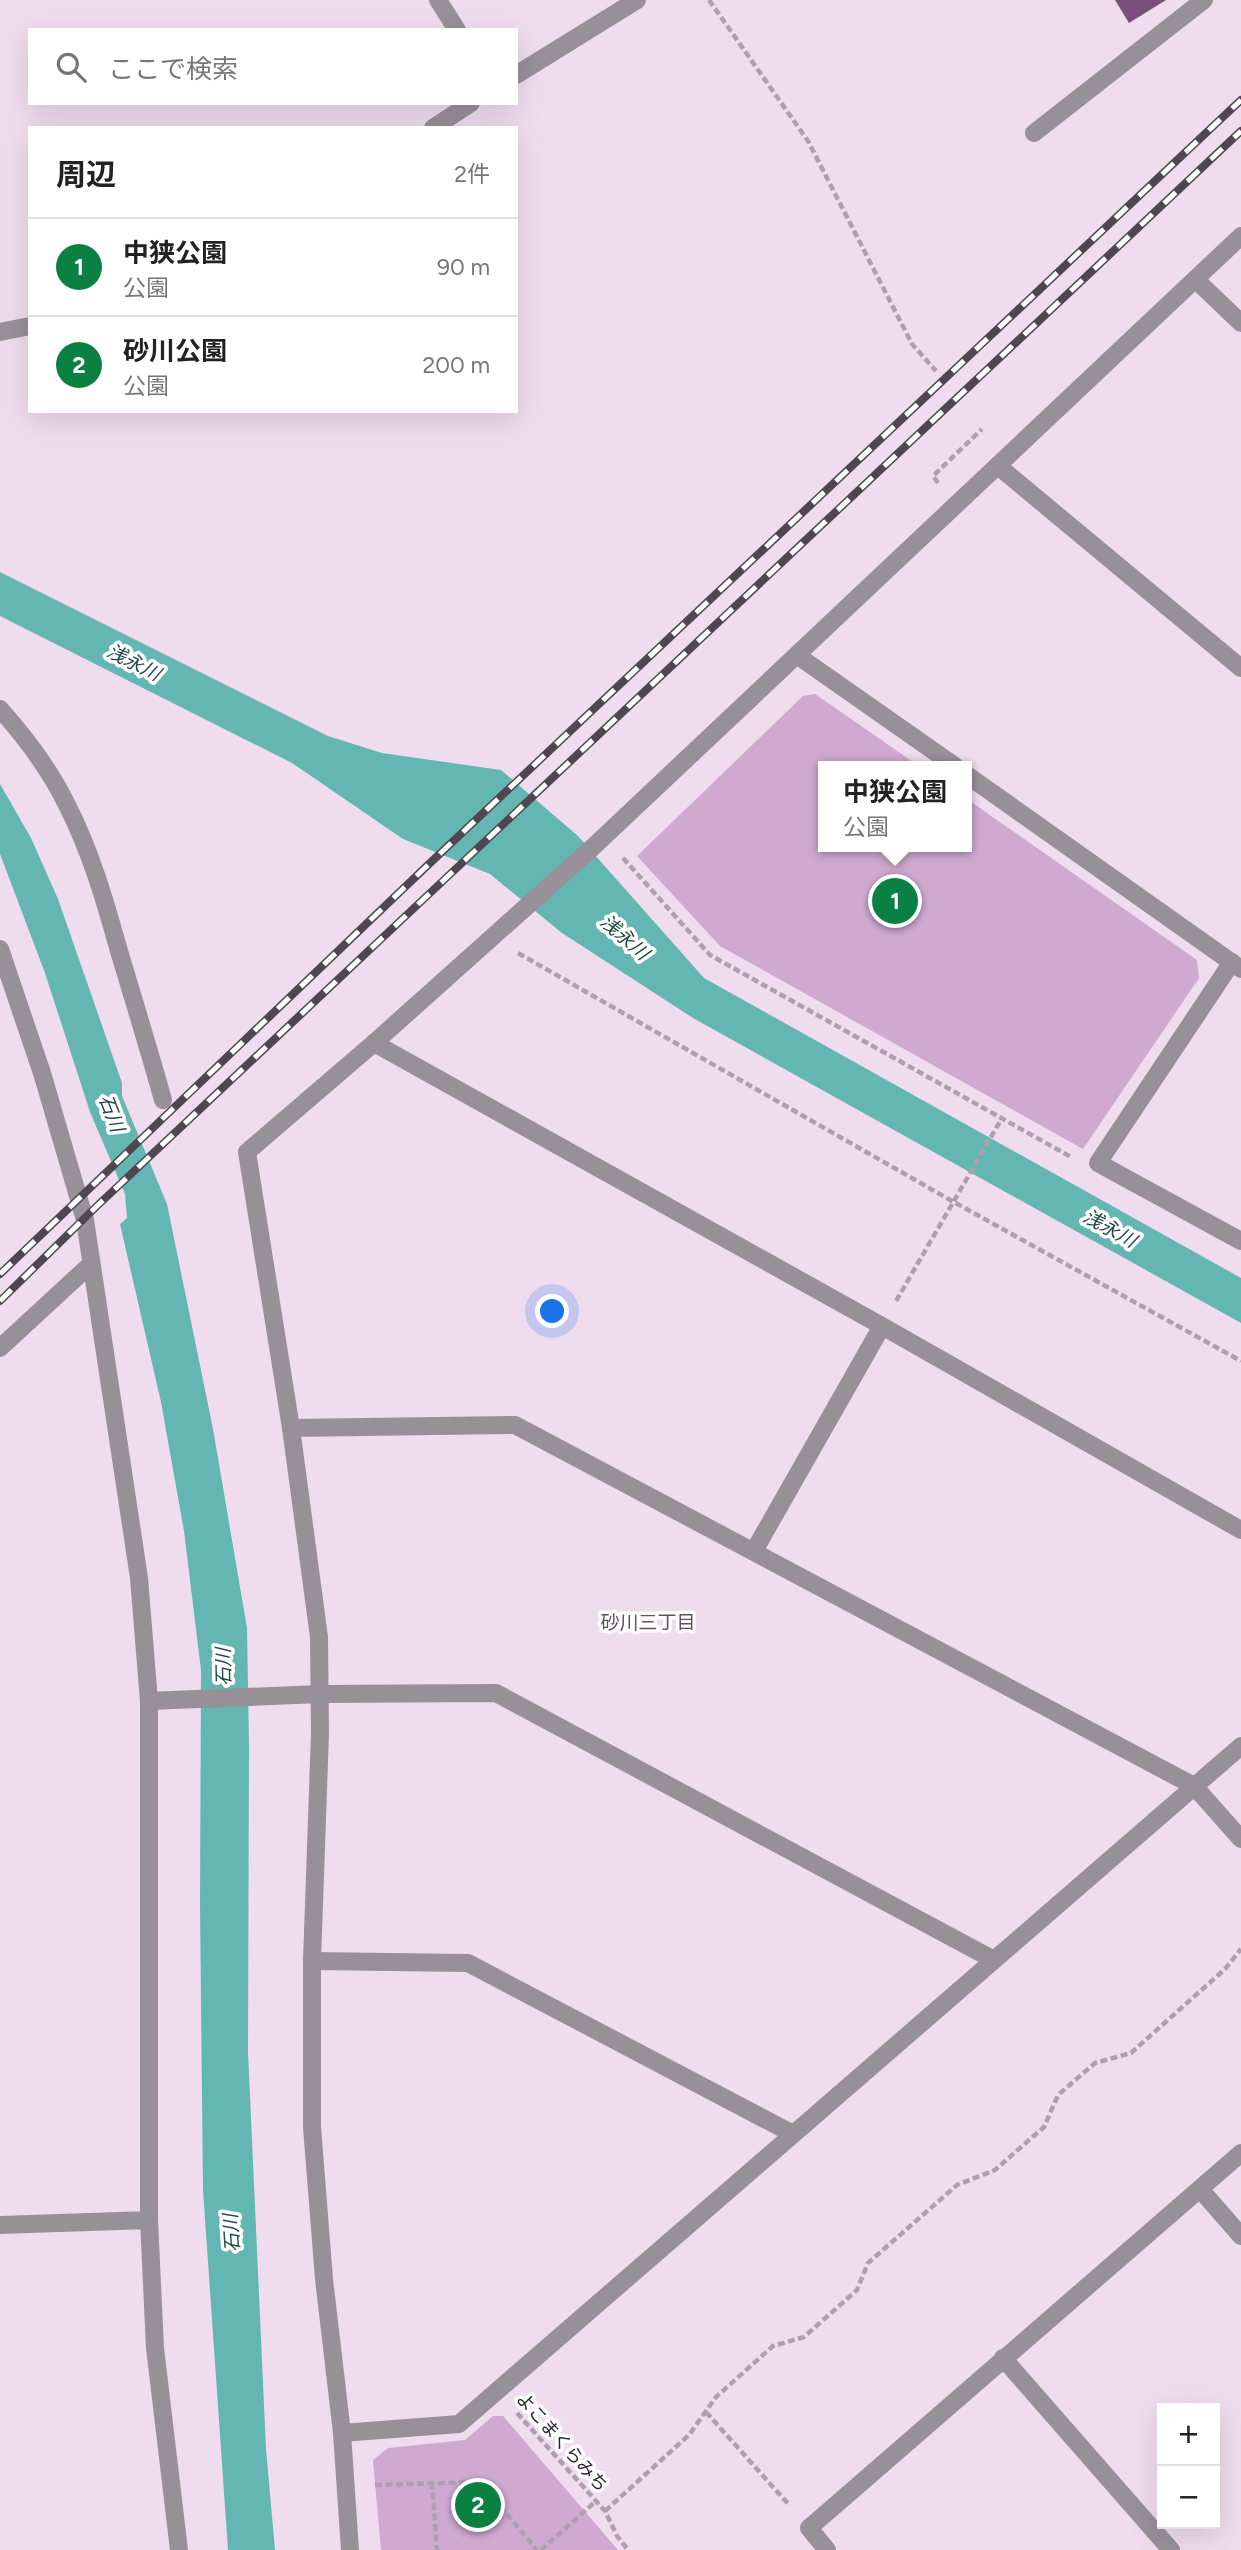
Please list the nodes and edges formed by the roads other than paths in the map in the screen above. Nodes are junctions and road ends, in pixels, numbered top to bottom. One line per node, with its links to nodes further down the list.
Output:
1 (438, 0): 4 (street)
2 (637, 0): 5 (street)
3 (1203, 0): 8 (street)
4 (456, 28)
5 (518, 74)
6 (468, 105): 7 (street)
7 (436, 126)
8 (1034, 133)
9 (1241, 236): 10 (street)
10 (1196, 280): 11 (street); 14 (street)
11 (1241, 323)
12 (28, 326): 13 (street)
13 (0, 332)
14 (998, 466): 15 (street); 16 (street)
15 (798, 656): 18 (street); 22 (street)
16 (1241, 668)
17 (0, 709): 23 (street)
18 (948, 761)
19 (972, 779): 21 (street)
20 (0, 949): 25 (street)
21 (1237, 966): 24 (street)
22 (374, 1043): 26 (street); 28 (street)
23 (163, 1100)
24 (1241, 1241)
25 (91, 1264): 27 (street); 32 (street)
26 (882, 1326): 29 (street); 30 (street)
27 (0, 1348)
28 (291, 1428): 30 (street); 31 (street)
29 (1241, 1530)
30 (754, 1551): 34 (street)
31 (320, 1694): 32 (street); 36 (street); 37 (street)
32 (149, 1701): 41 (street)
33 (1241, 1746): 34 (street)
34 (1194, 1786): 35 (street); 36 (street)
35 (1241, 1839)
36 (994, 1960): 38 (street)
37 (312, 1961): 38 (street); 45 (street)
38 (793, 2134): 45 (street)
39 (1241, 2153): 40 (street)
40 (1200, 2189): 43 (street); 44 (street)
41 (149, 2220): 42 (street); 46 (street)
42 (0, 2225)
43 (1241, 2236)
44 (1003, 2358): 48 (street); 49 (street)
45 (342, 2433): 47 (street)
46 (179, 2550)
47 (350, 2550)
48 (827, 2550)
49 (1171, 2550)

